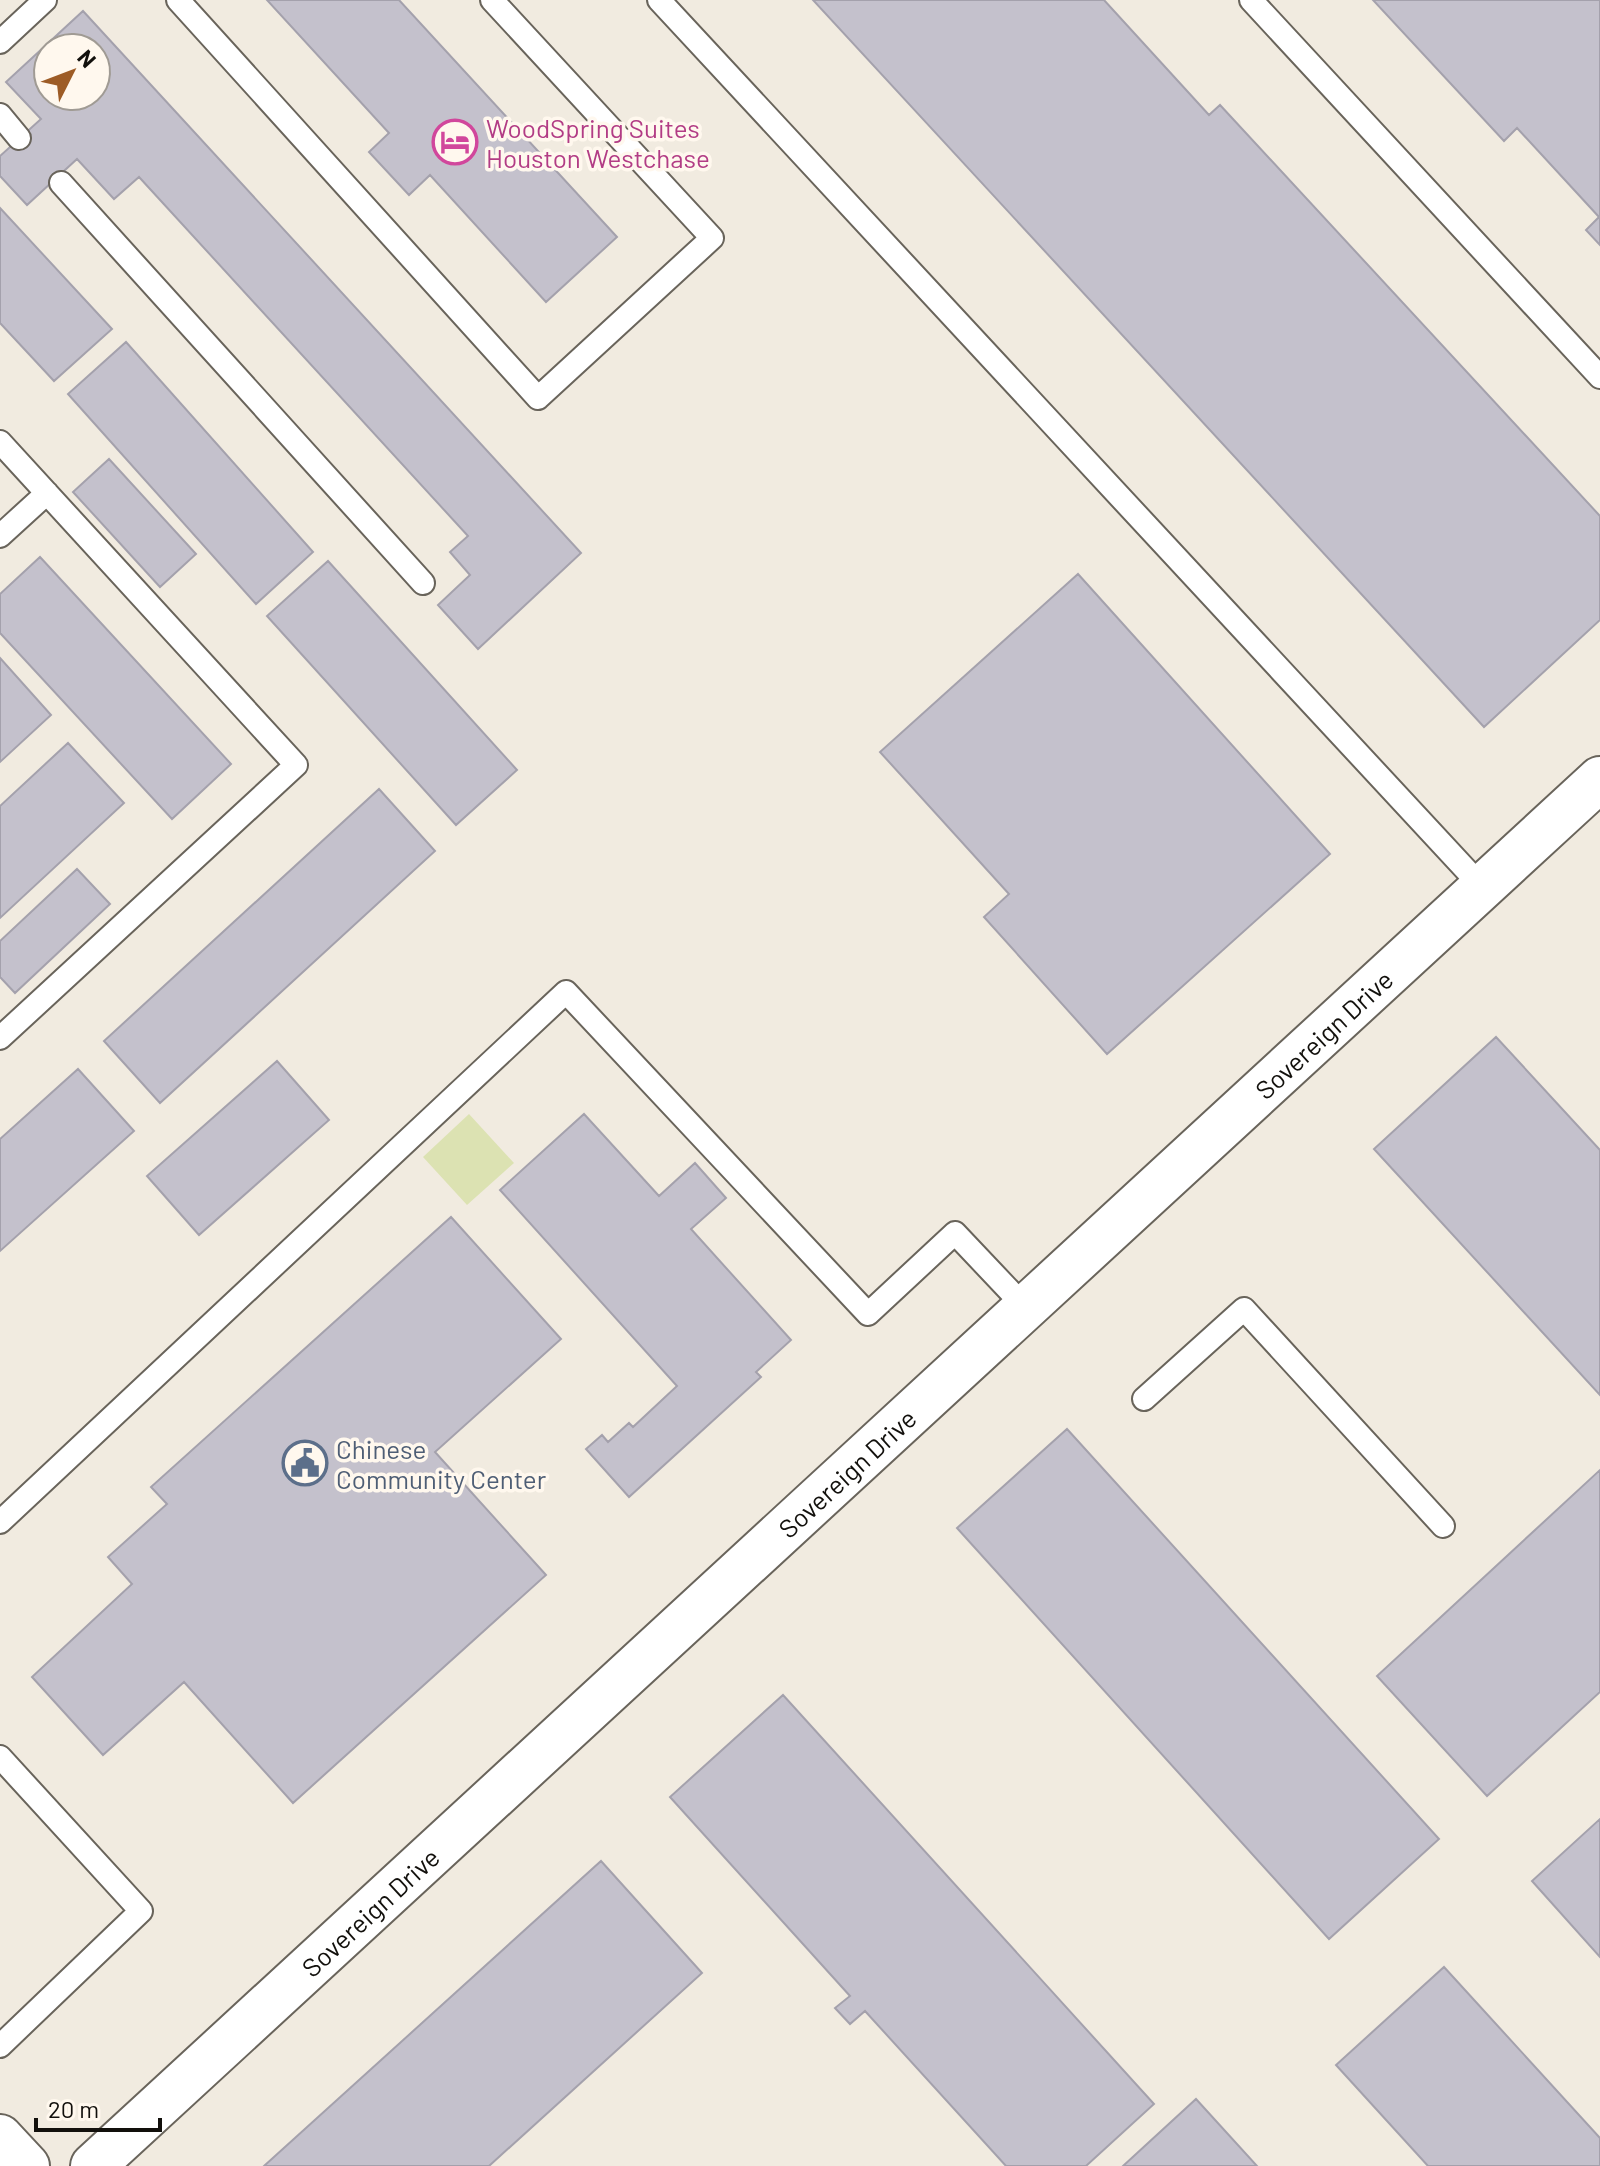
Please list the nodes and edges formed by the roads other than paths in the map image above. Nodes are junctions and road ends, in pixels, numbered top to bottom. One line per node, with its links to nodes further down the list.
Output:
1 (45, 0): 6 (lane)
2 (492, 0): 5 (lane)
3 (659, 0): 16 (lane)
4 (1251, 0): 10 (lane)
5 (181, 1)
6 (0, 42)
7 (0, 115): 8 (lane)
8 (19, 138)
9 (61, 183): 14 (lane)
10 (1600, 377)
11 (0, 442): 12 (lane)
12 (47, 493): 13 (lane); 17 (lane)
13 (0, 536)
14 (423, 583)
15 (1600, 779): 16 (street, Sovereign Drive)
16 (1482, 887): 18 (street, Sovereign Drive)
17 (0, 1038)
18 (1025, 1307): 20 (lane); 26 (street, Sovereign Drive)
19 (1144, 1399): 21 (lane)
20 (0, 1522)
21 (1443, 1526)
22 (0, 1757): 23 (lane)
23 (0, 2046)
24 (0, 2137): 25 (street)
25 (27, 2166)
26 (93, 2166)

